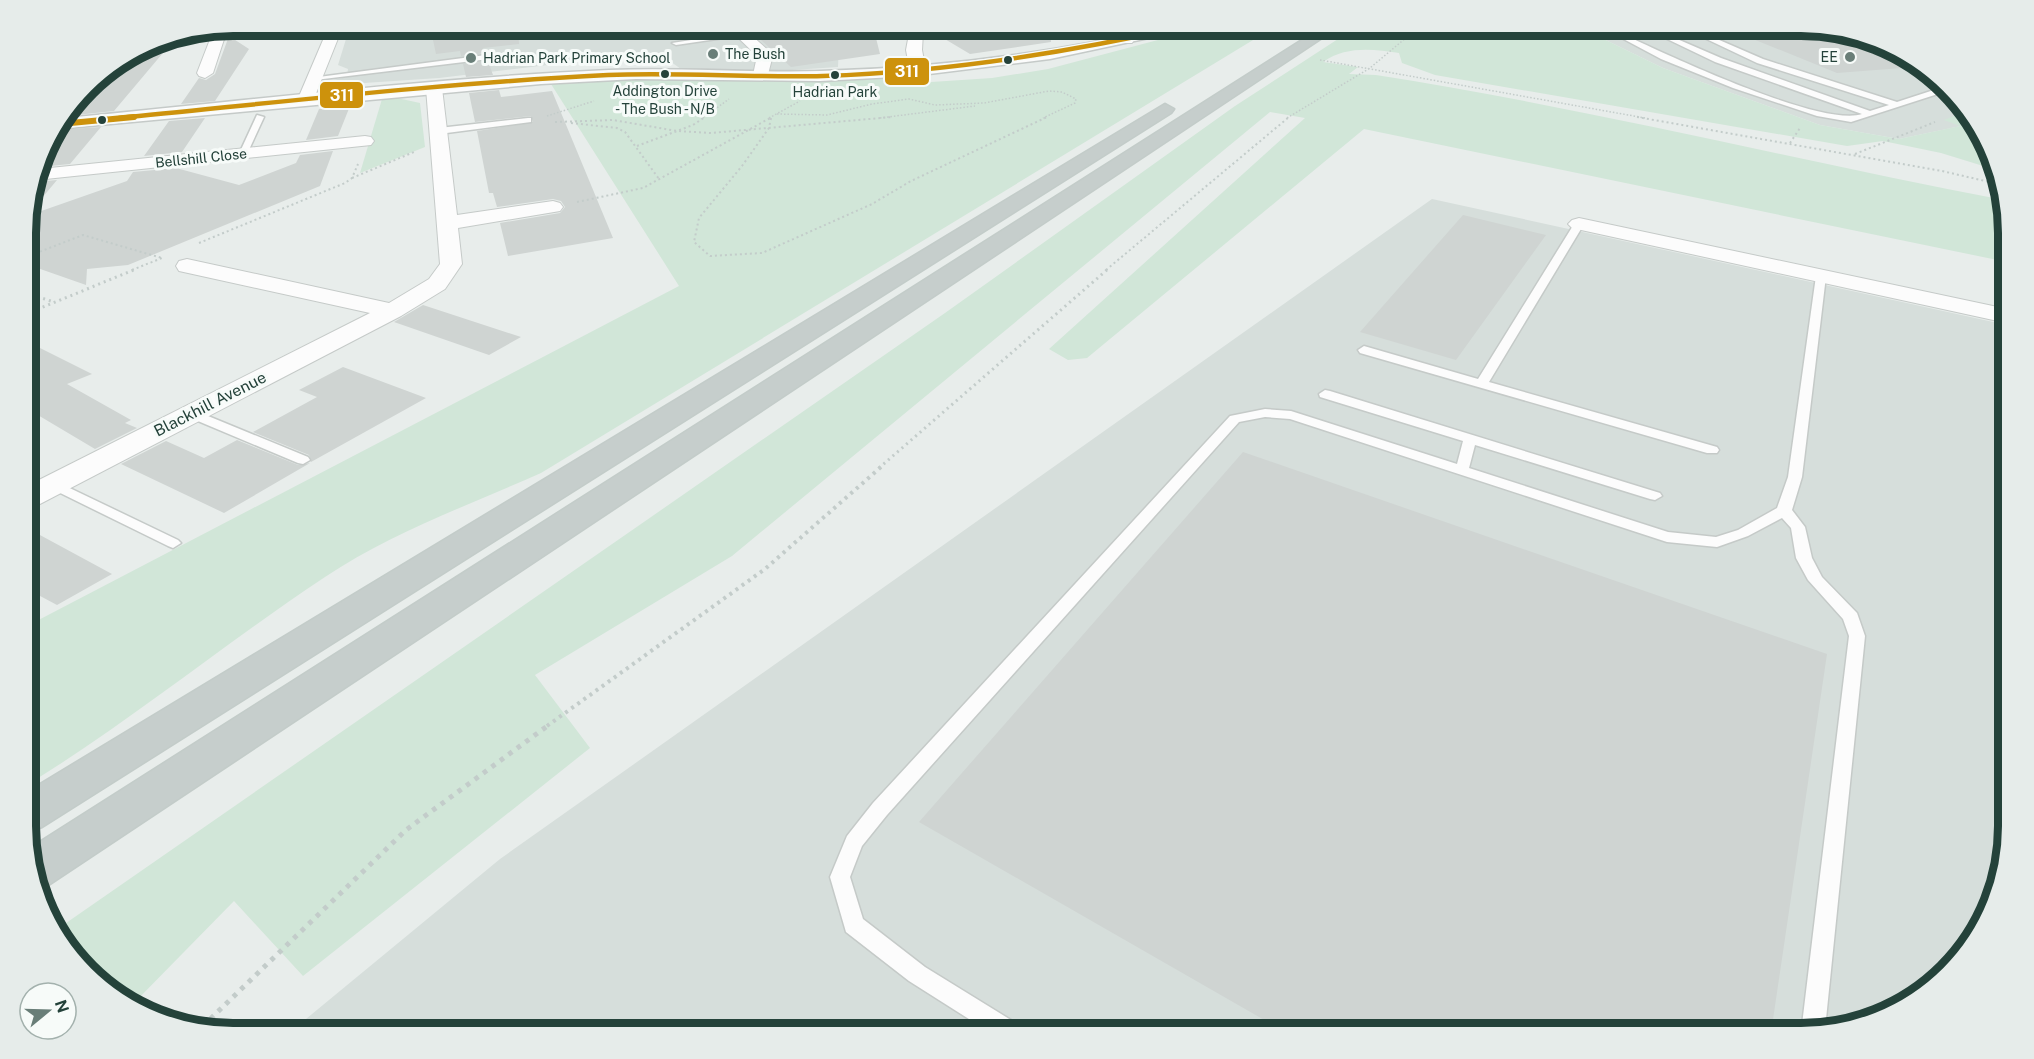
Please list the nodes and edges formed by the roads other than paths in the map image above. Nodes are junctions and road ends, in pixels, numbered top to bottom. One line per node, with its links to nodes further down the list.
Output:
1 (332, 36): 19 (street)
2 (709, 36): 14 (lane)
3 (744, 36): 18 (street)
4 (916, 36): 16 (street)
5 (1116, 36): 13 (street)
6 (1144, 36): 13 (street)
7 (1287, 36): 52 (highway)
8 (1318, 36): 53 (highway)
9 (1622, 36): 24 (lane)
10 (1665, 36): 24 (lane)
11 (1704, 36): 23 (lane)
12 (219, 37): 17 (street)
13 (1127, 40): 16 (street)
14 (676, 43)
15 (486, 57): 19 (lane)
16 (918, 71): 18 (street)
17 (205, 73)
18 (759, 75): 20 (street)
19 (315, 78): 22 (street)
20 (434, 88): 22 (street); 28 (street, Blackhill Avenue)
21 (1938, 92): 23 (lane)
22 (305, 100): 27 (street)
23 (1898, 105): 24 (lane)
24 (1870, 114)
25 (260, 117): 30 (lane)
26 (528, 120): 28 (lane)
27 (70, 123)
28 (440, 137): 33 (street, Blackhill Avenue)
29 (365, 141): 30 (street, Bellshill Close)
30 (243, 154): 31 (street, Bellshill Close)
31 (46, 174)
32 (553, 207): 33 (street)
33 (448, 224): 37 (street, Blackhill Avenue)
34 (1579, 224): 36 (street); 40 (lane)
35 (184, 255): 37 (street)
36 (1821, 276): 38 (street); 50 (lane)
37 (393, 311): 42 (street, Blackhill Avenue)
38 (1998, 314)
39 (1364, 350): 40 (lane)
40 (1480, 384): 44 (lane)
41 (1325, 394): 43 (lane)
42 (191, 414): 45 (lane); 47 (street, Blackhill Avenue)
43 (1470, 439): 46 (lane); 49 (lane)
44 (1712, 450)
45 (303, 460)
46 (1462, 470): 50 (lane); 54 (lane)
47 (36, 492)
48 (36, 495): 51 (lane)
49 (1655, 496)
50 (1784, 511): 55 (lane)
51 (173, 543)
52 (36, 808)
53 (41, 866)
54 (995, 1023)
55 (1814, 1023)

